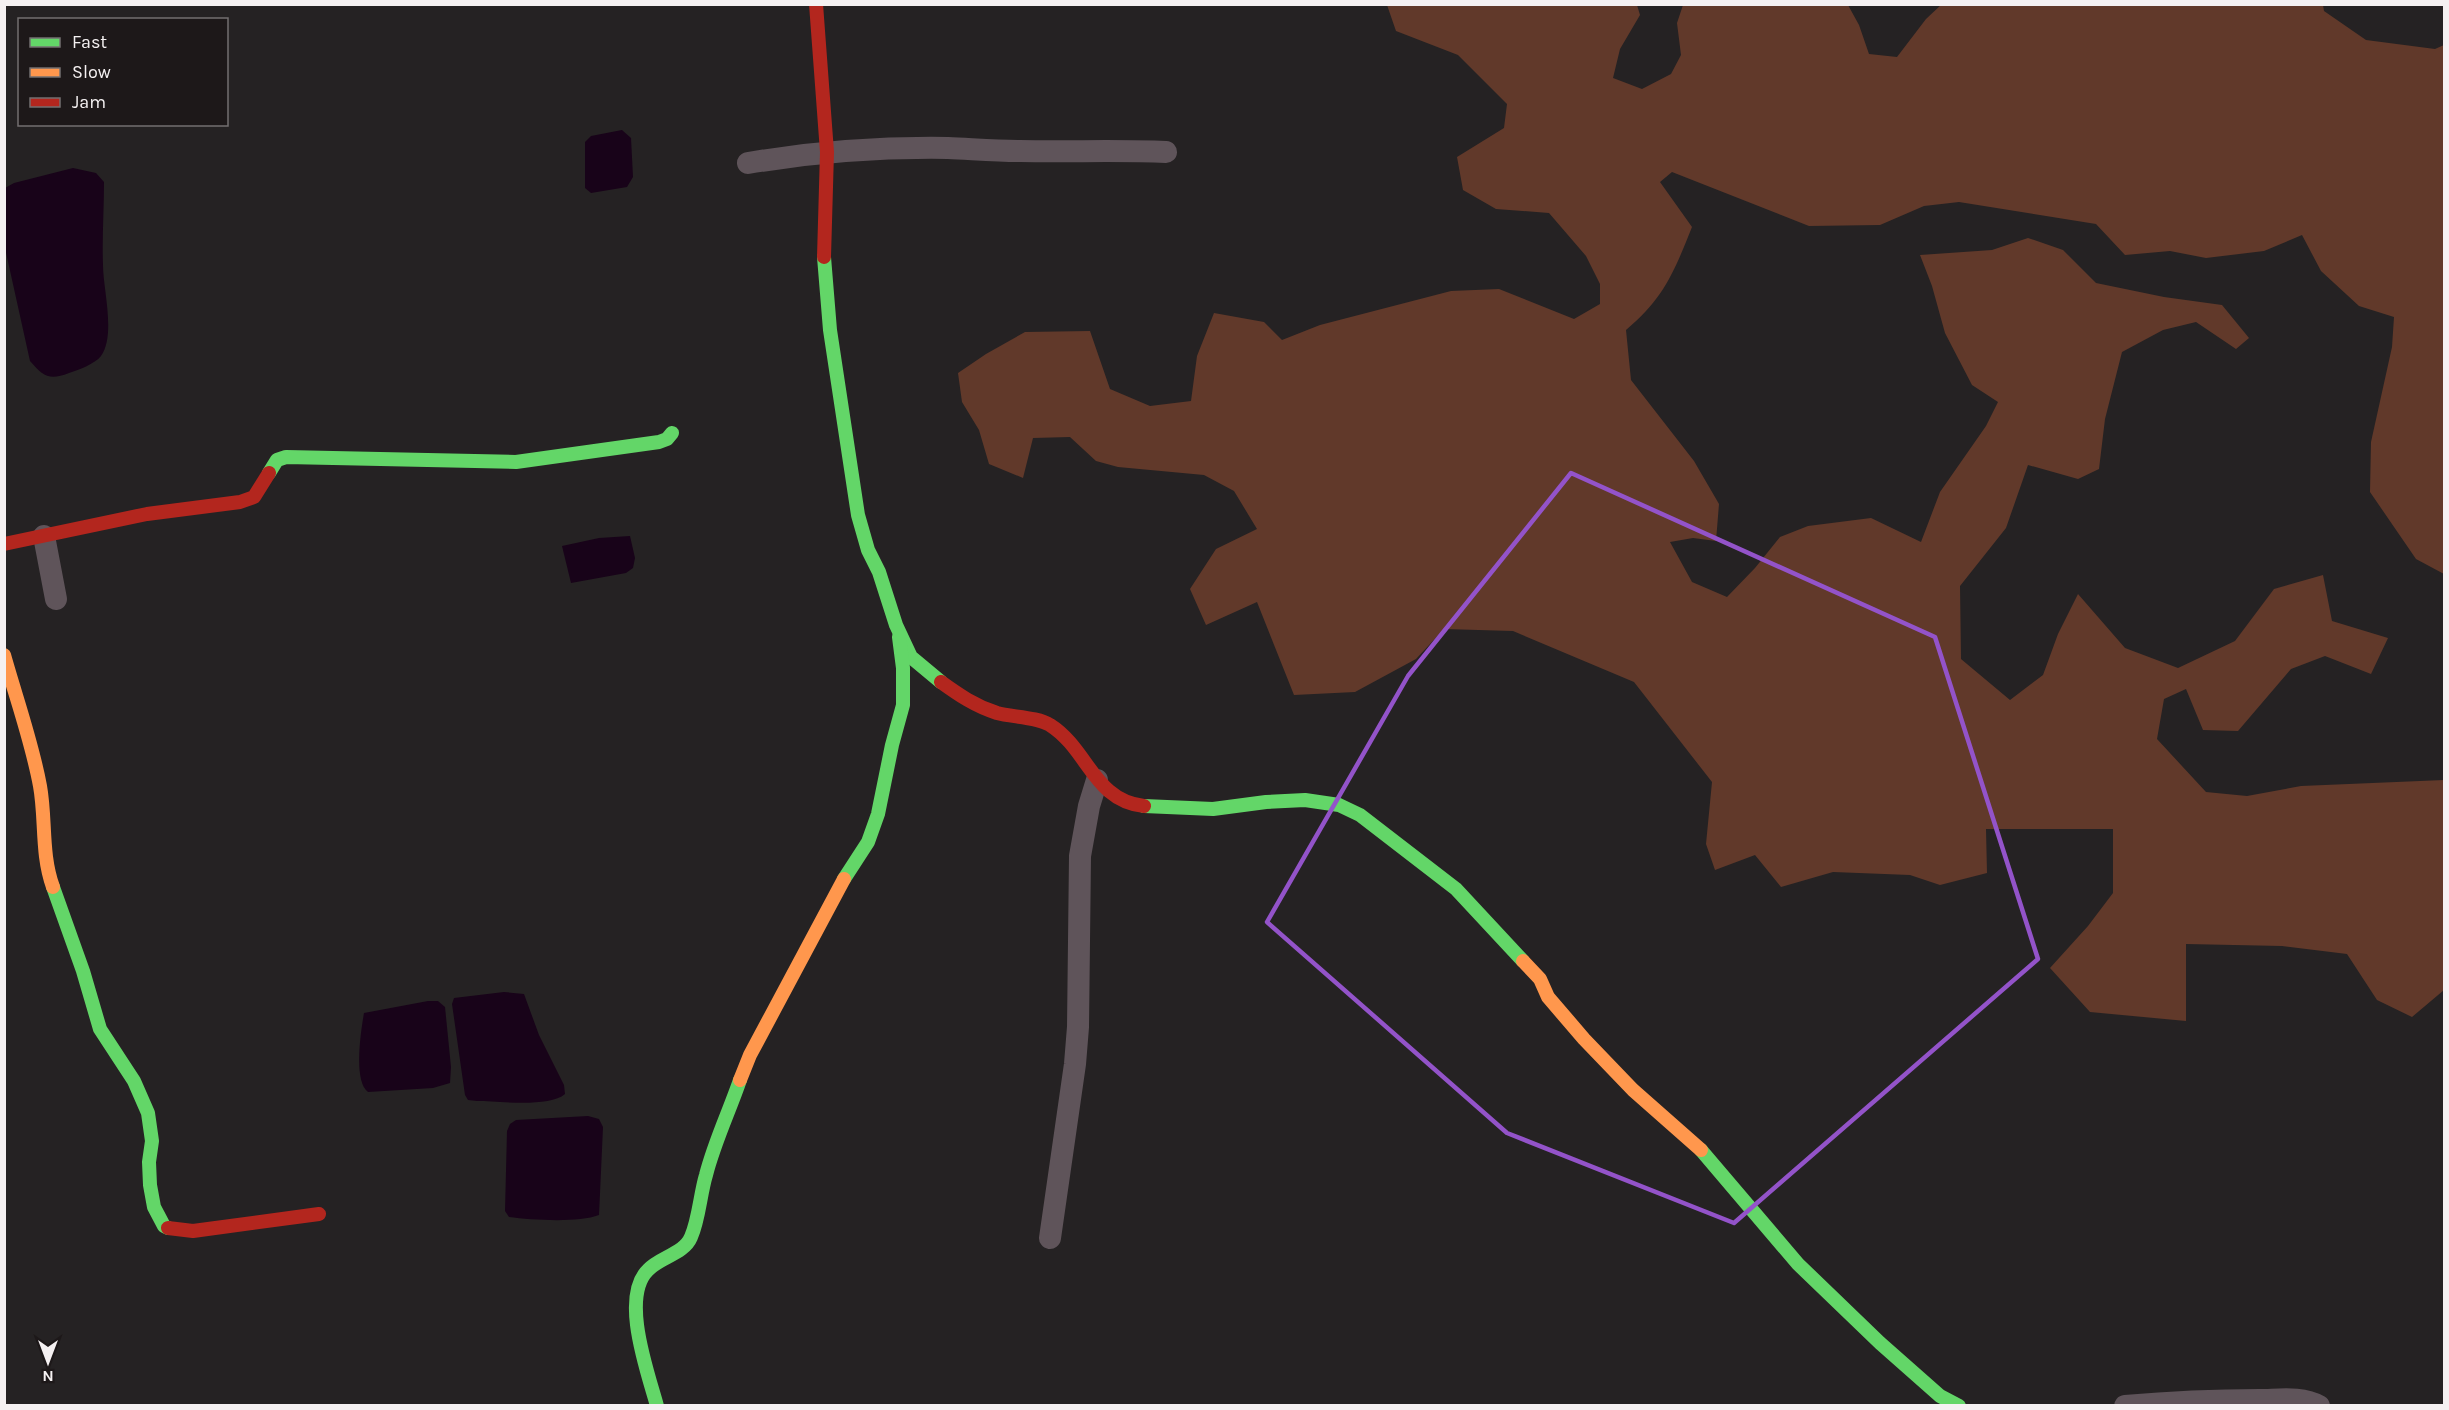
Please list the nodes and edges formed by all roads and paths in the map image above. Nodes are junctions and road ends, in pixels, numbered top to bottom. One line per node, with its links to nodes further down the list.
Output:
1 (816, 4): 2 (street)
2 (827, 152): 3 (street); 4 (street); 9 (street)
3 (1166, 152)
4 (748, 163)
5 (672, 433): 6 (street)
6 (44, 536): 7 (street); 8 (street)
7 (4, 544)
8 (56, 599)
9 (898, 630): 11 (street); 14 (street)
10 (4, 655): 12 (street)
11 (1097, 780): 13 (street); 15 (street)
12 (319, 1214)
13 (1050, 1238)
14 (657, 1406)
15 (1959, 1406)
16 (2125, 1406): 17 (street)
17 (2319, 1406)

